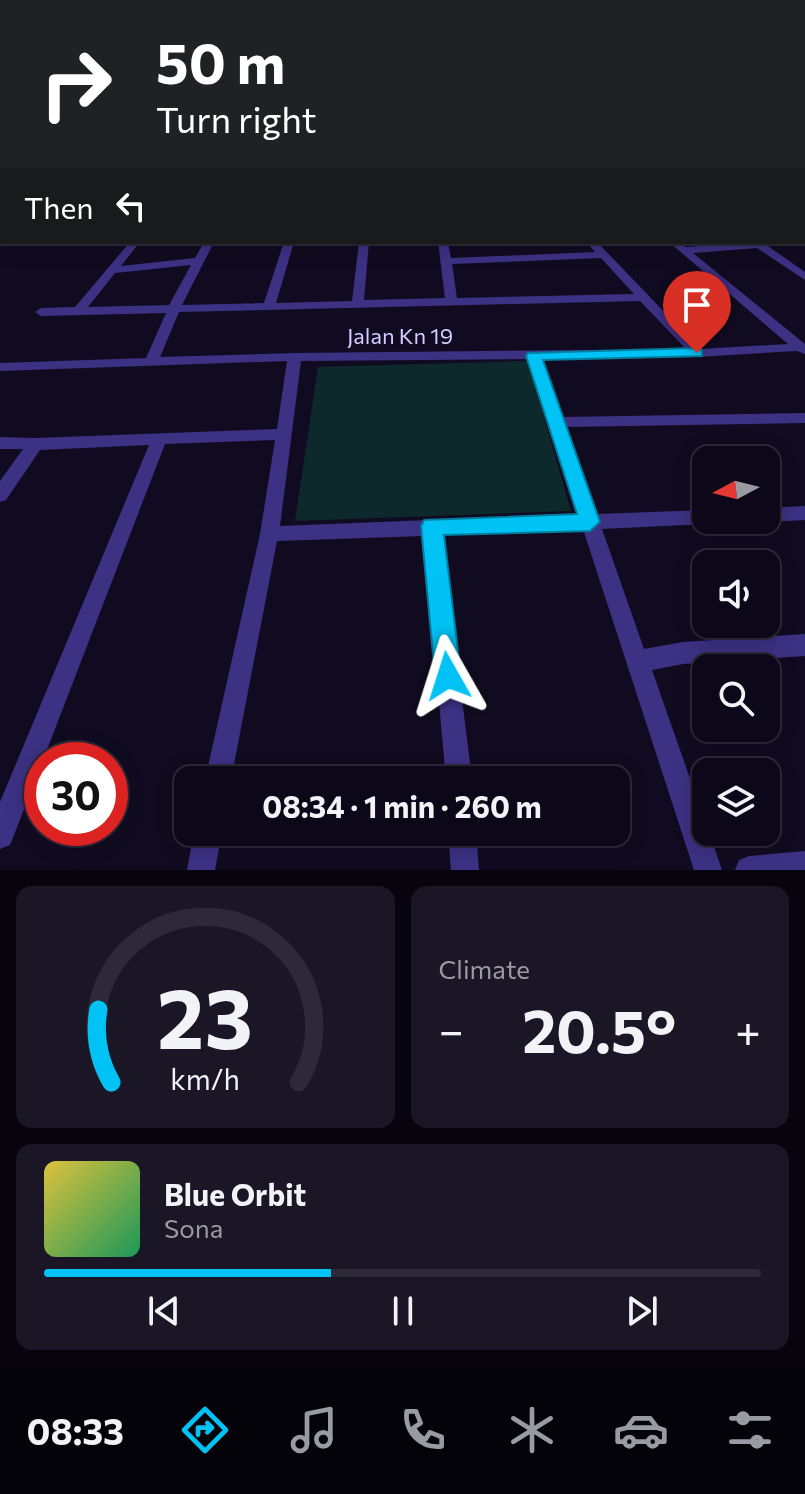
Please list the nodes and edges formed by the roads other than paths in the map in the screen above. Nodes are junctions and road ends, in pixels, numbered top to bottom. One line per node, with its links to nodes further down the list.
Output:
1 (133, 244): 12 (street)
2 (208, 244): 10 (street)
3 (288, 244): 17 (street)
4 (364, 244): 16 (street)
5 (443, 244): 11 (street)
6 (593, 244): 9 (street)
7 (757, 244): 8 (street); 13 (street)
8 (679, 246): 21 (street)
9 (604, 255): 11 (street); 14 (street)
10 (199, 261): 12 (street); 18 (street)
11 (447, 261): 15 (street)
12 (112, 270): 19 (street)
13 (805, 277)
14 (645, 297): 15 (street); 22 (street)
15 (452, 302): 16 (street)
16 (358, 303): 17 (street)
17 (269, 305): 18 (street)
18 (175, 306): 19 (street); 25 (street)
19 (79, 310): 20 (street)
20 (41, 312)
21 (802, 349): 22 (street, Jalan Kn 19)
22 (697, 353): 23 (street, Jalan Kn 19)
23 (534, 356): 24 (street, Jalan Kn 19); 28 (street)
24 (295, 357): 25 (street, Jalan Kn 19); 29 (street)
25 (151, 362): 26 (street, Jalan Kn 19)
26 (0, 367)
27 (805, 418): 28 (street)
28 (556, 422): 37 (street)
29 (284, 434): 30 (street); 39 (street)
30 (159, 440): 32 (street); 44 (street)
31 (0, 443): 32 (street)
32 (35, 444): 33 (street)
33 (0, 495)
34 (805, 513): 35 (street)
35 (780, 514)
36 (692, 518): 37 (street)
37 (590, 522): 38 (street); 41 (street)
38 (432, 526): 39 (street); 43 (street)
39 (269, 534): 42 (street)
40 (805, 645): 41 (street)
41 (637, 661): 50 (street)
42 (221, 766)
43 (458, 766)
44 (0, 835)
45 (205, 846): 48 (street)
46 (463, 846): 49 (street)
47 (805, 865): 51 (street)
48 (201, 870)
49 (465, 870)
50 (708, 870)
51 (749, 870)

